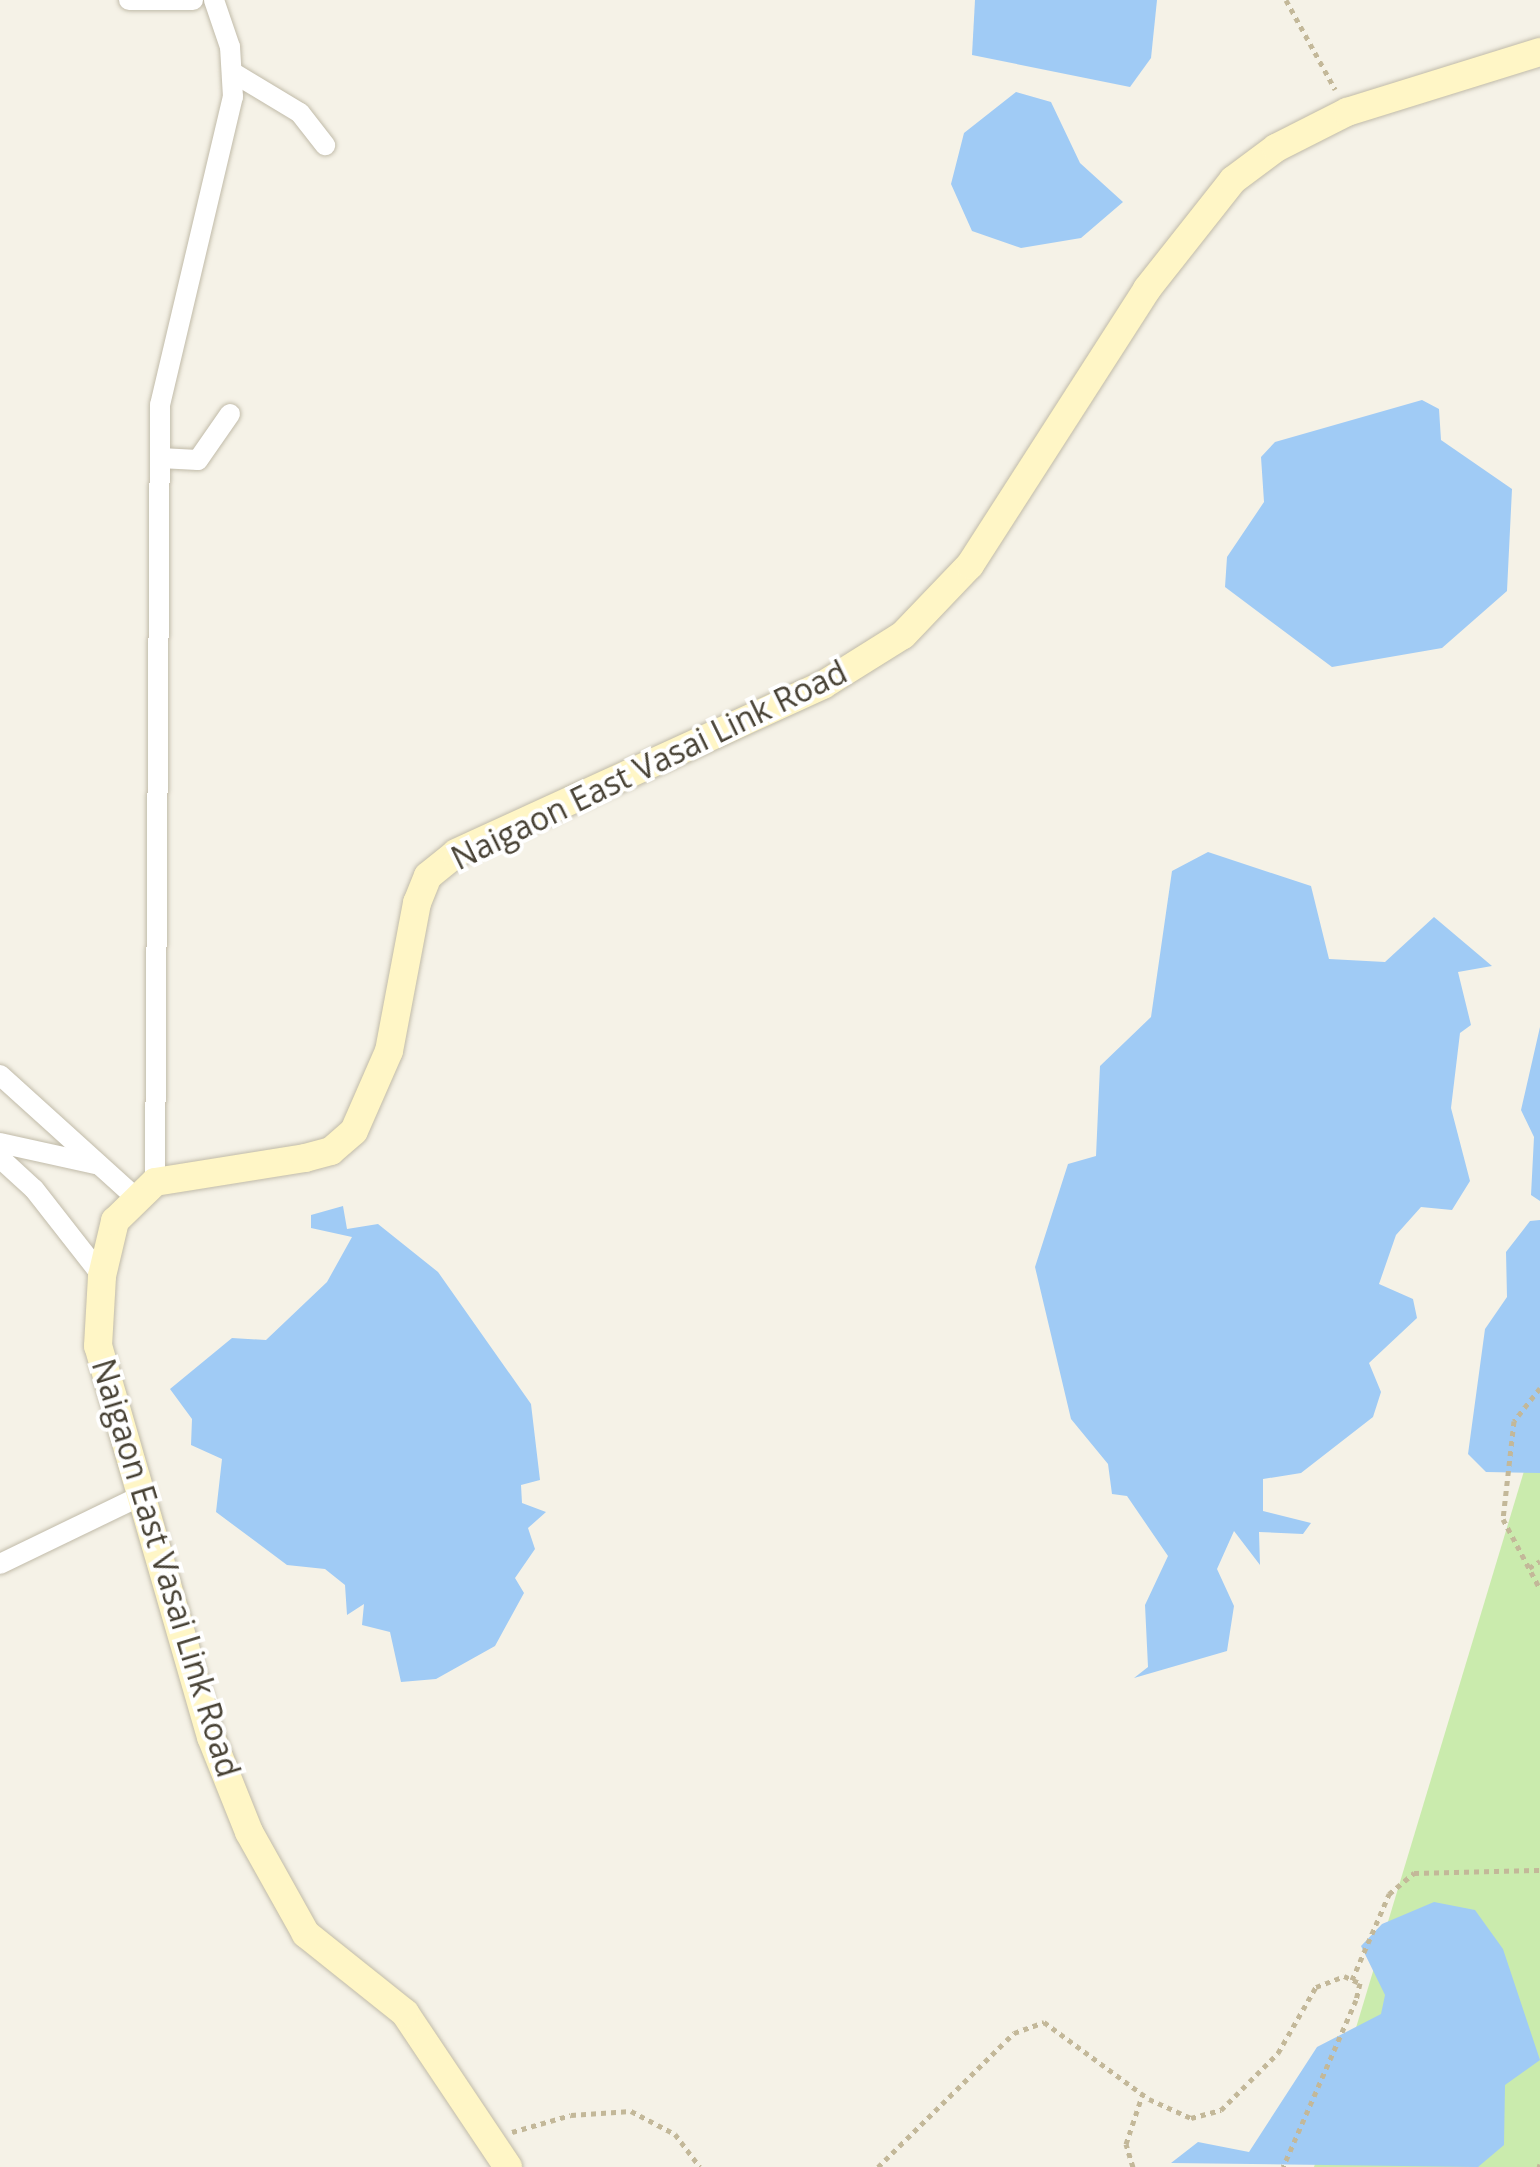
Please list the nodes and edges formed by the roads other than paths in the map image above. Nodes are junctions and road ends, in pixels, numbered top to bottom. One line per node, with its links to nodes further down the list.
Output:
1 (129, 0): 2 (street)
2 (193, 0)
3 (214, 0): 5 (street)
4 (1540, 52): 13 (street, Naigaon East Vasai Link Road)
5 (232, 72): 6 (street); 8 (street)
6 (324, 145)
7 (230, 414): 8 (street)
8 (160, 458): 13 (street)
9 (0, 1075): 12 (street)
10 (0, 1143): 12 (street)
11 (0, 1158): 14 (street)
12 (101, 1165): 13 (street)
13 (144, 1189): 14 (street, Naigaon East Vasai Link Road)
14 (102, 1276): 15 (street, Naigaon East Vasai Link Road)
15 (145, 1494): 16 (street); 17 (street, Naigaon East Vasai Link Road)
16 (0, 1564)
17 (508, 2167)

